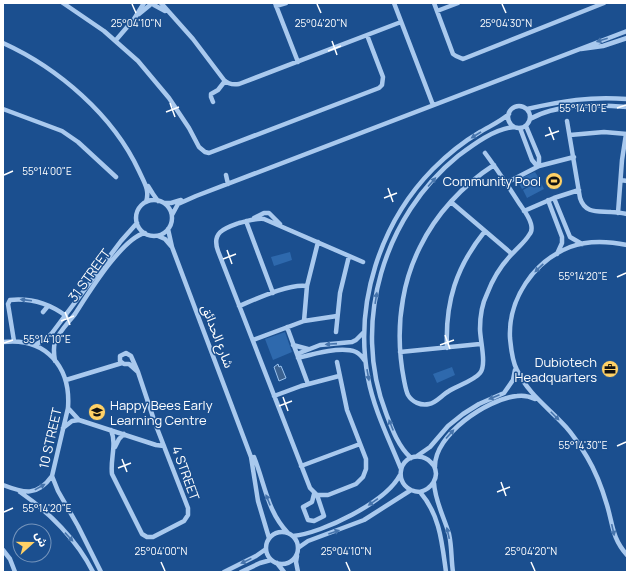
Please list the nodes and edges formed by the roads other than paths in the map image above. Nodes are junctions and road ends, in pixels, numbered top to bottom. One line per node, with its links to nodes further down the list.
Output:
1 (63, 3): 16 (street)
2 (162, 3): 11 (street)
3 (286, 3): 9 (street)
4 (394, 3): 12 (street)
5 (434, 3): 10 (street)
6 (458, 3): 10 (street)
7 (604, 3): 10 (street)
8 (150, 4): 11 (street); 16 (street)
9 (276, 5): 19 (street)
10 (437, 11)
11 (174, 18): 20 (street)
12 (401, 22): 14 (street); 23 (street)
13 (627, 31): 18 (street, one-way to 18)
14 (367, 35): 16 (street); 19 (street)
15 (627, 38): 18 (street)
16 (116, 40)
17 (3, 43): 44 (street)
18 (577, 49): 23 (street)
19 (298, 62): 20 (street)
20 (225, 81): 22 (street)
21 (627, 99): 26 (street)
22 (213, 102)
23 (433, 105): 51 (street)
24 (627, 107): 28 (street)
25 (3, 109): 47 (street)
26 (527, 109): 27 (street); 28 (street)
27 (509, 114): 31 (street); 93 (street, one-way to 93)
28 (530, 119): 30 (street)
29 (567, 121): 34 (street)
30 (526, 126): 32 (street); 35 (street)
31 (514, 127): 32 (street); 131 (street, one-way to 31)
32 (520, 128): 36 (street)
33 (627, 134): 34 (street); 48 (street)
34 (570, 135): 40 (street)
35 (534, 146): 36 (street); 38 (street)
36 (528, 148): 39 (street)
37 (485, 152): 42 (street)
38 (537, 153): 41 (street); 43 (street)
39 (531, 156): 43 (street); 45 (street)
40 (574, 157): 41 (street); 52 (street)
41 (548, 163): 43 (street)
42 (494, 165): 50 (street); 58 (street)
43 (538, 166): 45 (street)
44 (138, 168): 56 (street); 57 (street)
45 (528, 171): 50 (street)
46 (226, 175): 51 (street)
47 (116, 177)
48 (620, 180): 49 (street); 64 (street)
49 (627, 181)
50 (506, 183): 63 (street)
51 (228, 184): 54 (street)
52 (579, 190): 53 (street); 64 (street)
53 (562, 195): 55 (street); 61 (street)
54 (196, 196): 59 (street); 66 (street)
55 (551, 199): 60 (street); 61 (street); 62 (street)
56 (158, 201): 57 (street); 59 (street)
57 (146, 202): 70 (street)
58 (451, 202): 72 (street); 103 (street)
59 (164, 203): 66 (street)
60 (540, 203): 62 (street); 63 (street)
61 (558, 208): 67 (street)
62 (552, 210): 68 (street)
63 (524, 211): 79 (street)
64 (618, 213): 65 (street)
65 (627, 214)
66 (172, 215): 71 (street)
67 (561, 216): 68 (street); 76 (street)
68 (555, 218): 80 (street)
69 (246, 221): 75 (street); 84 (street); 86 (street)
70 (137, 223): 73 (street); 88 (street, 31 STREET)
71 (168, 229): 74 (street); 78 (street, شارع الحدائق)
72 (485, 231): 79 (street); 101 (street)
73 (145, 233): 74 (street); 107 (street, 31 STREET)
74 (157, 236): 78 (street)
75 (318, 242): 81 (street); 83 (street)
76 (582, 244): 77 (street); 80 (street)
77 (627, 245)
78 (172, 247): 124 (street, شارع الحدائق)
79 (512, 254): 97 (street)
80 (557, 254): 112 (street, one-way to 112)
81 (349, 256): 82 (street); 89 (street)
82 (363, 262)
83 (307, 286): 84 (street); 90 (street)
84 (274, 293): 86 (street)
85 (48, 306): 87 (street); 88 (street); 95 (street, one-way to 95)
86 (239, 306): 94 (street)
87 (43, 312)
88 (66, 316): 98 (street, 31 STREET)
89 (337, 316): 90 (street); 92 (street)
90 (304, 321): 91 (street)
91 (287, 327): 94 (street); 99 (street)
92 (336, 332)
93 (364, 332): 100 (street, one-way to 100); 108 (street)
94 (253, 340): 117 (street)
95 (14, 341): 96 (street, 10 STREET); 98 (street, 10 STREET)
96 (3, 342)
97 (480, 344): 101 (street); 103 (street)
98 (35, 345): 107 (street, 10 STREET)
99 (293, 345): 102 (street); 106 (street)
100 (315, 346): 102 (street); 104 (street)
101 (447, 348): 103 (street)
102 (308, 349): 106 (street)
103 (400, 352)
104 (318, 353): 105 (street); 108 (street)
105 (310, 355): 106 (street); 111 (street)
106 (297, 356): 111 (street)
107 (55, 361): 115 (street, 10 STREET)
108 (366, 361): 133 (street, one-way to 133)
109 (337, 362): 114 (street)
110 (122, 363): 113 (street); 113 (street, 4 STREET); 115 (street)
111 (302, 367): 116 (street)
112 (516, 368): 118 (street); 130 (street, one-way to 130)
113 (138, 372): 125 (street, 4 STREET)
114 (339, 376): 116 (street); 127 (street)
115 (66, 380): 119 (street, 10 STREET)
116 (308, 384): 117 (street)
117 (274, 396): 132 (street)
118 (538, 400): 134 (street, one-way to 118); 150 (street, one-way to 150)
119 (68, 408): 120 (street); 121 (street, 10 STREET)
120 (79, 420): 121 (street); 122 (street)
121 (63, 428): 136 (street, 10 STREET)
122 (111, 430): 123 (street); 129 (street)
123 (124, 434): 126 (street); 129 (street)
124 (243, 434): 143 (street, شارع الحدائق, one-way to 124); 145 (street, شارع الحدائق)
125 (160, 436): 126 (street); 128 (street, 4 STREET)
126 (152, 443): 128 (street)
127 (360, 444): 132 (street); 142 (street)
128 (164, 446): 129 (street, 4 STREET)
129 (114, 450)
130 (417, 456): 131 (street); 134 (street)
131 (411, 458): 133 (street)
132 (301, 466): 142 (street)
133 (401, 469): 135 (street)
134 (435, 469): 137 (street)
135 (400, 475): 139 (street); 144 (street, one-way to 144)
136 (52, 476): 140 (street, 10 STREET, one-way to 136); 155 (street)
137 (434, 482): 141 (street); 161 (street, one-way to 137)
138 (3, 485): 140 (street)
139 (411, 490): 141 (street); 146 (street, one-way to 139)
140 (20, 492): 154 (street, one-way to 154)
141 (420, 492): 160 (street)
142 (315, 494): 142 (street)
143 (288, 533): 144 (street); 145 (street)
144 (293, 536): 146 (street)
145 (269, 538): 147 (street)
146 (298, 548): 149 (street)
147 (266, 549): 151 (street); 156 (street, one-way to 156)
148 (3, 550): 153 (street)
149 (297, 555): 152 (street); 159 (street)
150 (627, 555)
151 (271, 560): 152 (street); 157 (street)
152 (277, 563): 158 (street)
153 (15, 572)
154 (93, 572)
155 (101, 572)
156 (224, 572)
157 (241, 572)
158 (284, 572)
159 (298, 572)
160 (446, 572)
161 (453, 572)

